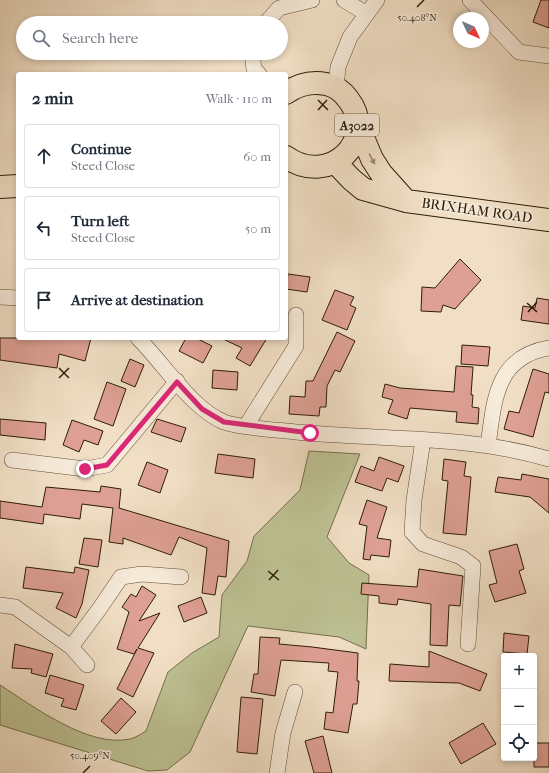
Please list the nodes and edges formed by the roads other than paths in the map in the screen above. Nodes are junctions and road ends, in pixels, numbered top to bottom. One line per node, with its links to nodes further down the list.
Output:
1 (312, 0): 6 (street)
2 (344, 0): 5 (street)
3 (377, 0): 5 (street)
4 (470, 0): 7 (street)
5 (366, 14): 10 (street)
6 (272, 16)
7 (549, 56)
8 (253, 60): 9 (street)
9 (257, 72)
10 (327, 85): 11 (main road); 12 (main road, BRIXHAM ROAD / A3022)
11 (288, 92)
12 (357, 123): 14 (main road, BRIXHAM ROAD / A3022); 17 (main road, BRIXHAM ROAD / A3022, one-way to 17)
13 (288, 158): 14 (main road, BRIXHAM ROAD / A3022)
14 (335, 162): 17 (main road, BRIXHAM ROAD)
15 (16, 186): 16 (main road)
16 (0, 187)
17 (406, 201): 18 (main road, BRIXHAM ROAD)
18 (549, 220)
19 (0, 297): 20 (street)
20 (16, 298)
21 (296, 315): 25 (street)
22 (140, 340): 24 (street)
23 (549, 348): 27 (street)
24 (177, 382): 25 (street); 29 (street)
25 (246, 426): 26 (street)
26 (423, 440): 27 (street); 32 (street)
27 (488, 446): 28 (street)
28 (549, 459)
29 (12, 460)
30 (180, 577): 33 (street)
31 (0, 605): 33 (street)
32 (468, 644)
33 (71, 647): 34 (street)
34 (87, 665)
35 (295, 692): 36 (street)
36 (277, 773)

